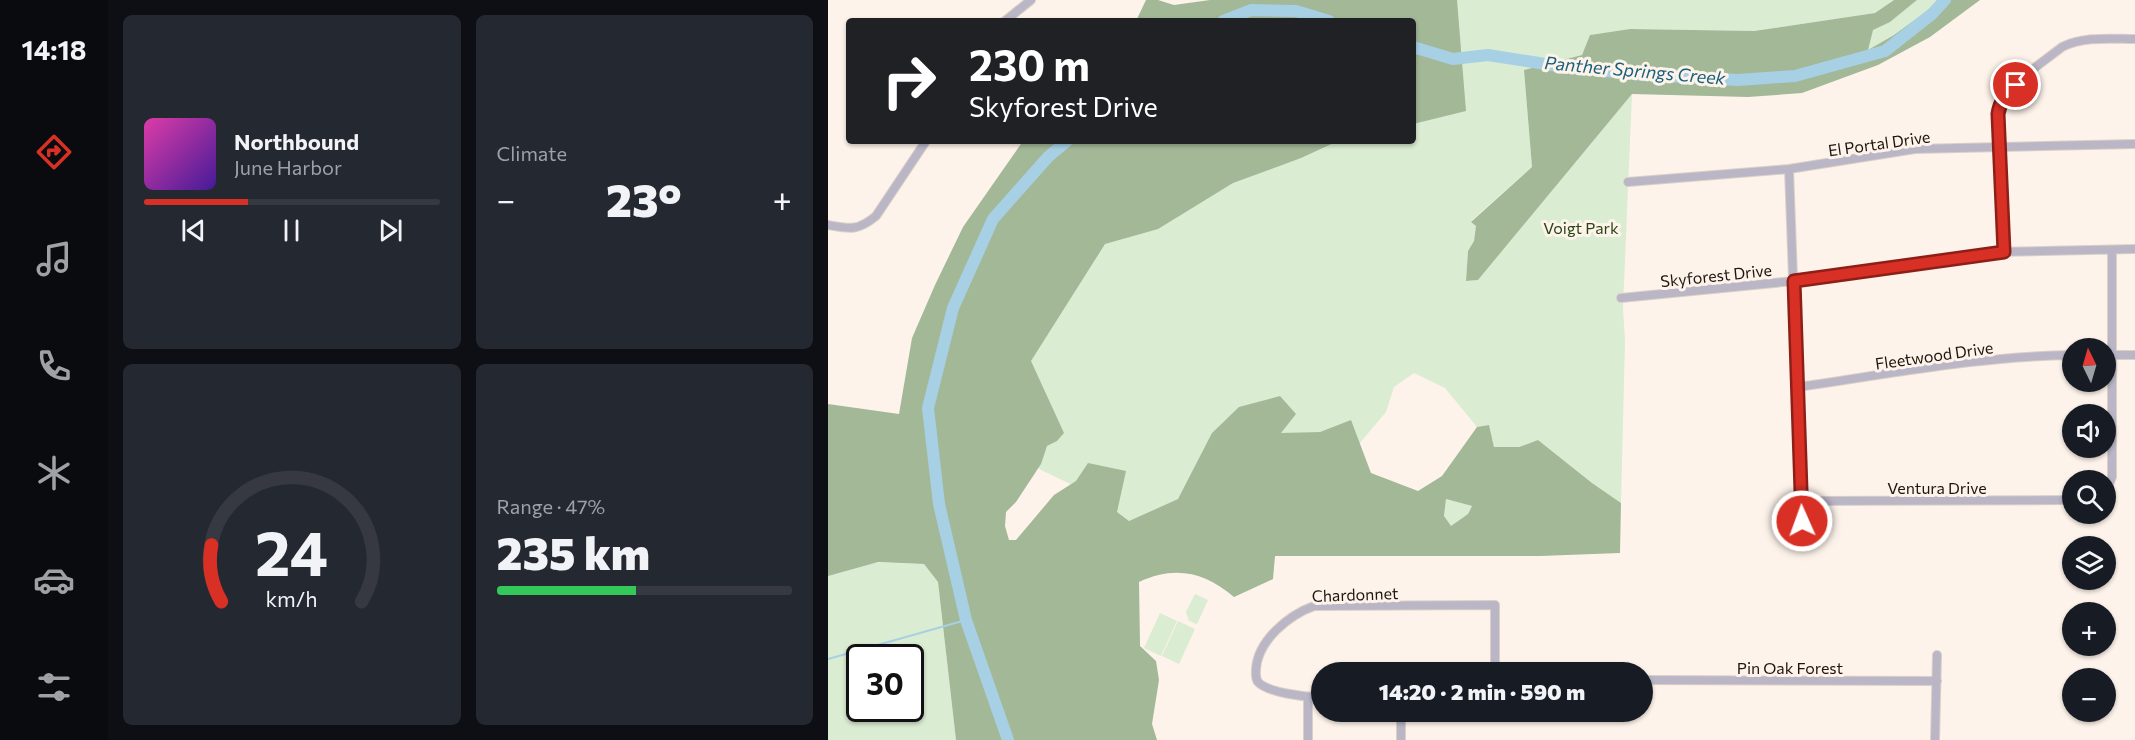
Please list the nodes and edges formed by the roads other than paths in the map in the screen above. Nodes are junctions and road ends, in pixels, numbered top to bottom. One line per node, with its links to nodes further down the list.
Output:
1 (1031, 0): 2 (street)
2 (1009, 18)
3 (2135, 39): 6 (street)
4 (924, 144): 9 (street)
5 (2135, 144): 6 (street, El Portal Drive)
6 (2001, 146): 7 (street, El Portal Drive); 12 (street)
7 (1789, 169): 8 (street, El Portal Drive); 13 (street)
8 (1628, 182)
9 (828, 225)
10 (2135, 249): 11 (street, Skyforest Drive)
11 (2112, 250): 12 (street, Skyforest Drive); 15 (street)
12 (2004, 252): 13 (street, Skyforest Drive)
13 (1794, 281): 14 (street, Skyforest Drive); 19 (street)
14 (1621, 298)
15 (2109, 338)
16 (2062, 355): 19 (street, Fleetwood Drive)
17 (2116, 355): 18 (street)
18 (2135, 355)
19 (1798, 387): 23 (street)
20 (2109, 392): 21 (street)
21 (2112, 470)
22 (2062, 500): 23 (street, Ventura Drive)
23 (1802, 501): 24 (street)
24 (1802, 521)
25 (1937, 655): 28 (street)
26 (1495, 662): 29 (street, Chardonnet)
27 (1653, 680): 28 (street, Pin Oak Forest)
28 (1937, 681): 34 (street)
29 (1308, 697): 30 (street); 32 (street)
30 (1311, 697)
31 (1401, 722): 33 (street)
32 (1308, 740)
33 (1401, 740)
34 (1935, 740)

